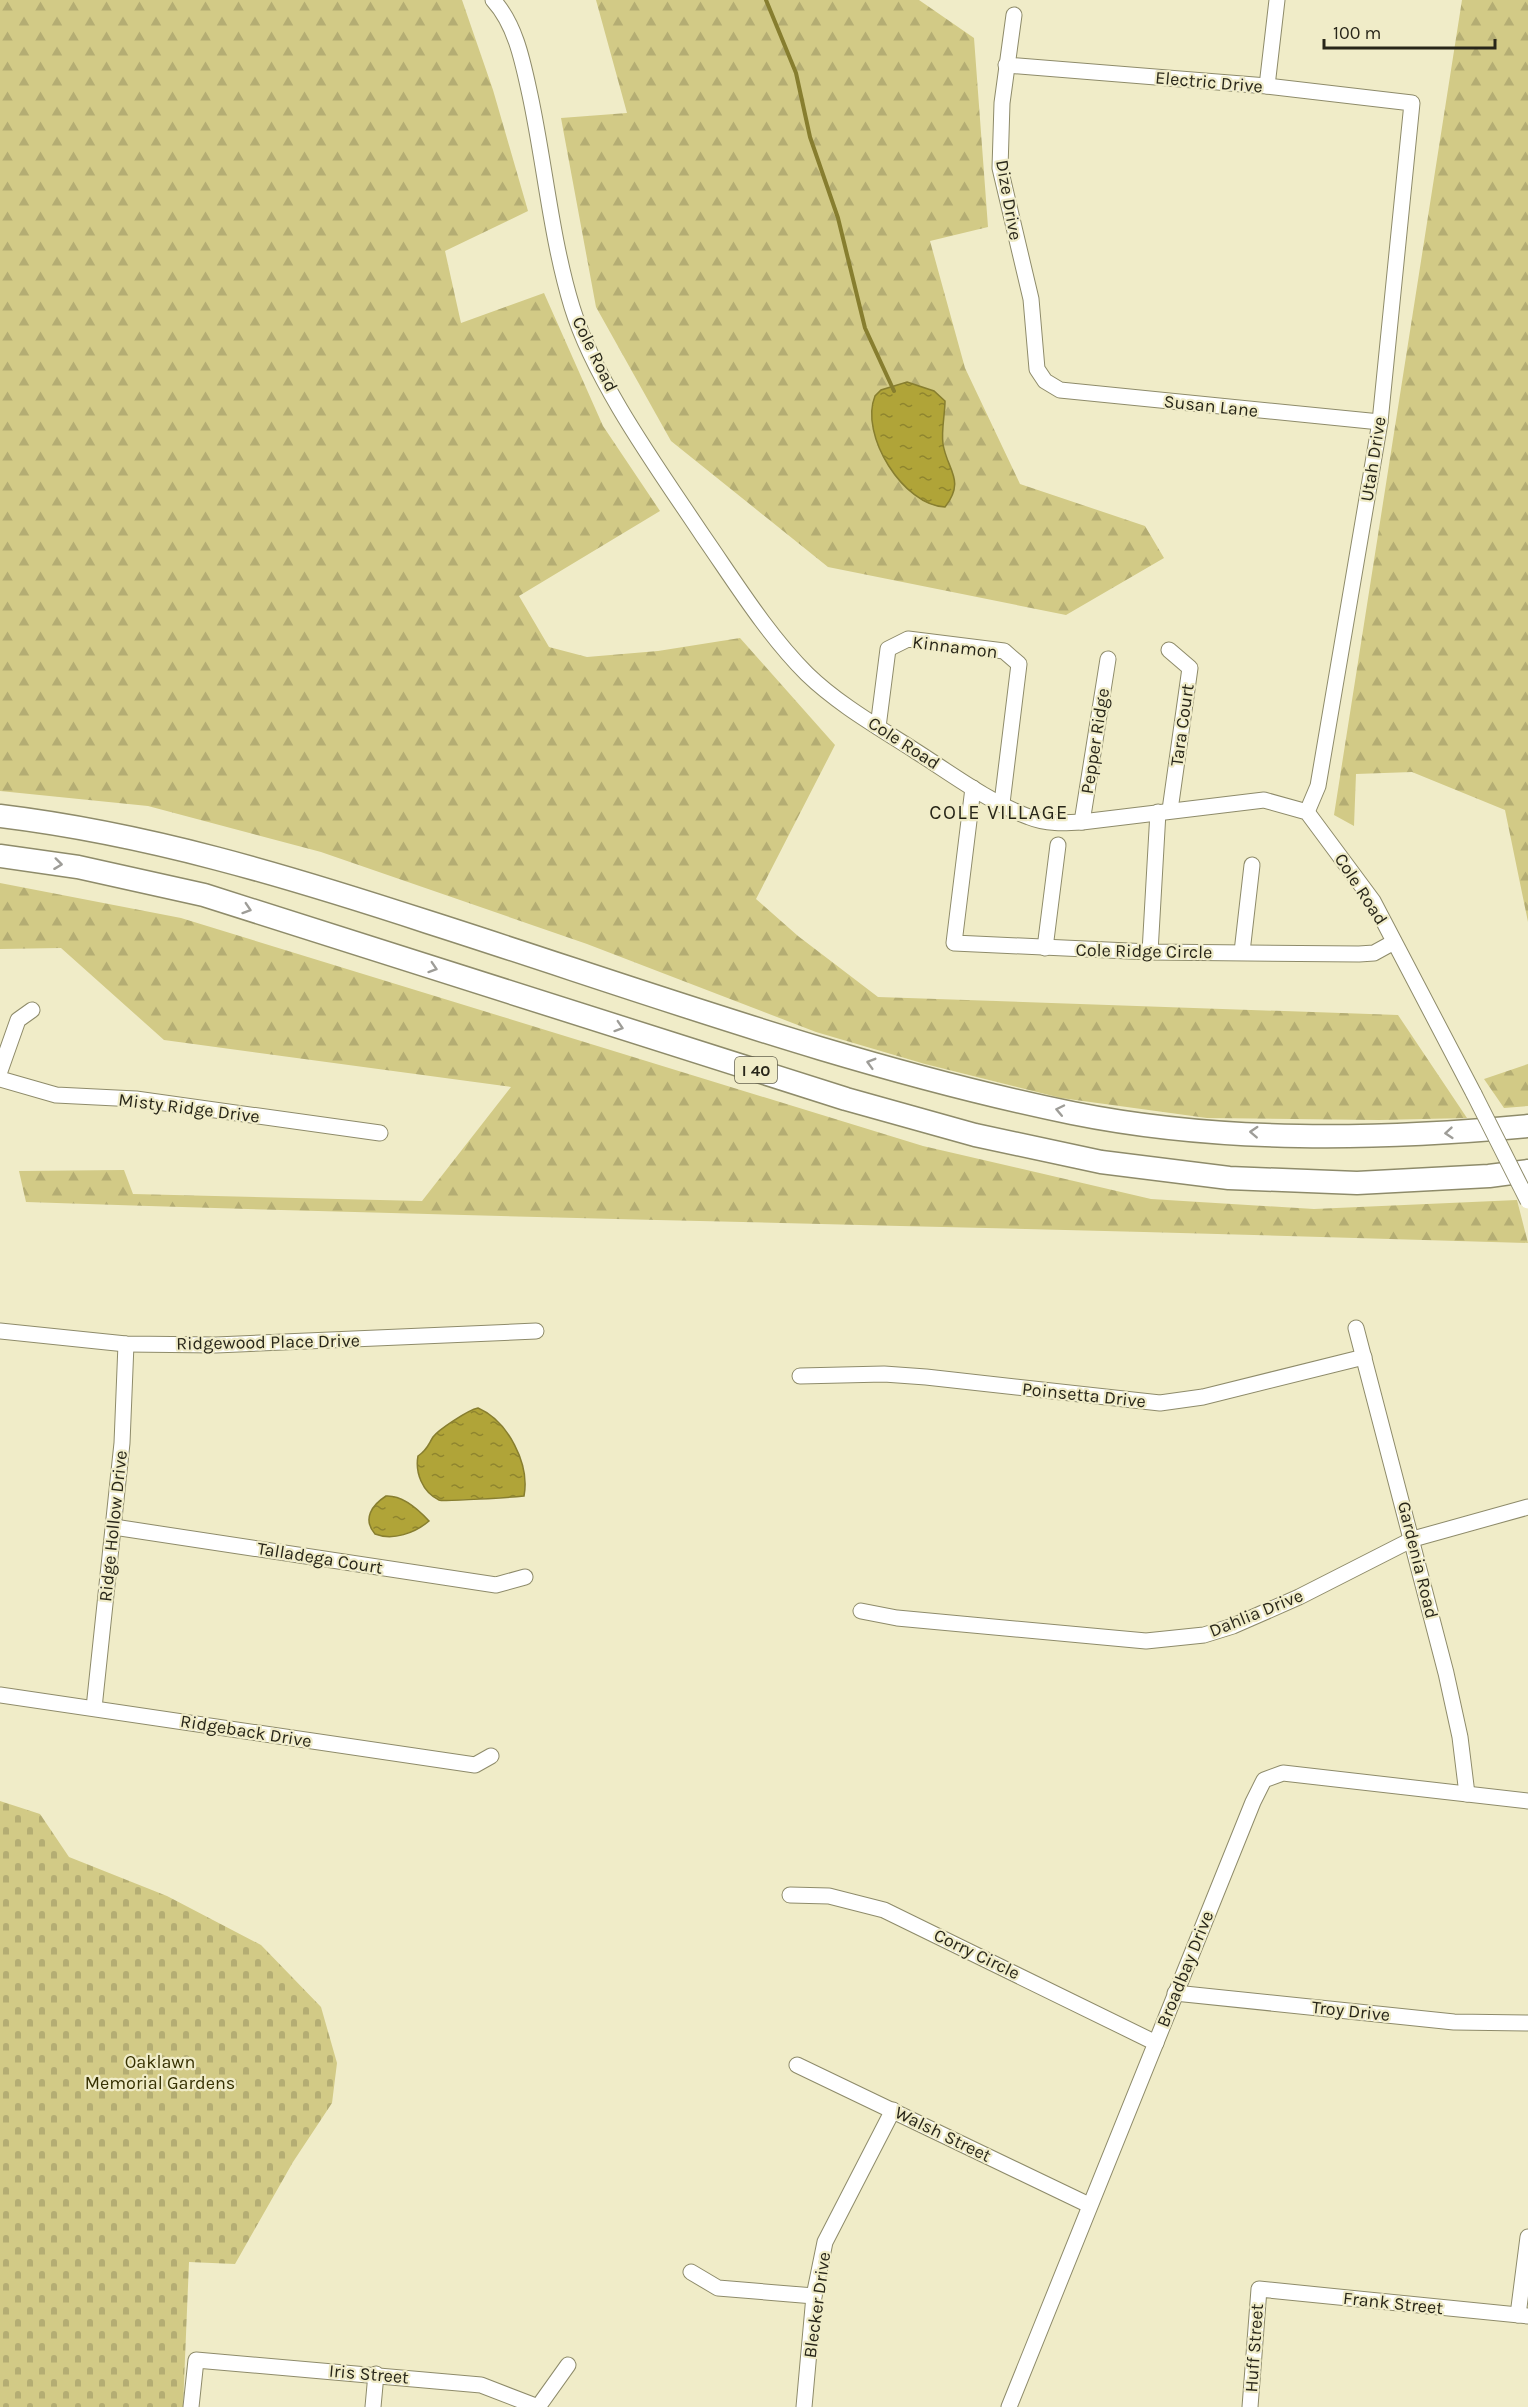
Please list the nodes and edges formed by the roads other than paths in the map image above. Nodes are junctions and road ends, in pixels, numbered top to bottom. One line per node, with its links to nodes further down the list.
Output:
1 (494, 0): 11 (street, Cole Road)
2 (1277, 0): 5 (street)
3 (1014, 15): 4 (street, Dize Drive)
4 (1006, 65): 5 (street, Electric Drive); 7 (street, Dize Drive)
5 (1267, 86): 6 (street, Electric Drive)
6 (1412, 103): 8 (street, Utah Drive)
7 (1045, 381): 8 (street, Susan Lane)
8 (1380, 422): 14 (street, Utah Drive)
9 (1169, 650): 15 (street, Tara Court)
10 (1108, 659): 17 (street, Pepper Ridge)
11 (879, 721): 12 (street, Cole Road); 13 (street, Kinnamon)
12 (973, 788): 13 (street, Cole Road); 22 (street, Cole Ridge Circle)
13 (1002, 803): 17 (street, Cole Road)
14 (1307, 812): 15 (street, Cole Road); 21 (street, Cole Road)
15 (1162, 813): 17 (street, Cole Road); 23 (street)
16 (0, 816): 28 (highway, I 40, one-way to 16)
17 (1082, 822)
18 (1058, 845): 22 (street)
19 (0, 856): 30 (highway, I 40, one-way to 30)
20 (1252, 865): 24 (street)
21 (1394, 942): 24 (street, Cole Ridge Circle); 31 (street, Cole Road, bridge)
22 (1045, 948): 23 (street, Cole Ridge Circle)
23 (1150, 952): 24 (street, Cole Ridge Circle)
24 (1242, 952)
25 (32, 1010): 26 (street)
26 (0, 1071)
27 (0, 1079): 29 (street, Misty Ridge Drive)
28 (1528, 1126)
29 (380, 1133)
30 (1528, 1171)
31 (1528, 1201)
32 (1356, 1328): 36 (street, Gardenia Road)
33 (0, 1331): 35 (street, Ridgewood Place Drive)
34 (536, 1331): 35 (street, Ridgewood Place Drive)
35 (126, 1344): 39 (street, Ridge Hollow Drive)
36 (1365, 1357): 37 (street, Poinsetta Drive); 40 (street, Gardenia Road)
37 (800, 1376)
38 (1528, 1508): 40 (street, Dahlia Drive)
39 (114, 1527): 41 (street, Talladega Court); 44 (street, Ridge Hollow Drive)
40 (1413, 1539): 42 (street, Dahlia Drive); 46 (street, Gardenia Road)
41 (525, 1577)
42 (861, 1611)
43 (0, 1695): 44 (street, Ridgeback Drive)
44 (94, 1708): 45 (street, Ridgeback Drive)
45 (491, 1756)
46 (1467, 1794): 47 (street, Broadbay Drive); 49 (street, Broadbay Drive)
47 (1528, 1801)
48 (790, 1895): 51 (street, Corry Circle)
49 (1175, 1993): 50 (street, Troy Drive); 51 (street, Broadbay Drive)
50 (1528, 2023)
51 (1156, 2043): 54 (street, Broadbay Drive)
52 (797, 2065): 53 (street, Walsh Street)
53 (893, 2110): 54 (street, Walsh Street); 58 (street, Blecker Drive)
54 (1089, 2205): 66 (street, Broadbay Drive)
55 (1528, 2237): 59 (street)
56 (691, 2272): 58 (street)
57 (1259, 2289): 59 (street, Frank Street); 67 (street, Huff Street)
58 (814, 2296): 65 (street, Blecker Drive)
59 (1523, 2315)
60 (568, 2365): 64 (street)
61 (376, 2374): 62 (street, Iris Street); 63 (street); 64 (street, Iris Street)
62 (191, 2407)
63 (374, 2407)
64 (538, 2407)
65 (804, 2407)
66 (1008, 2407)
67 (1250, 2407)

